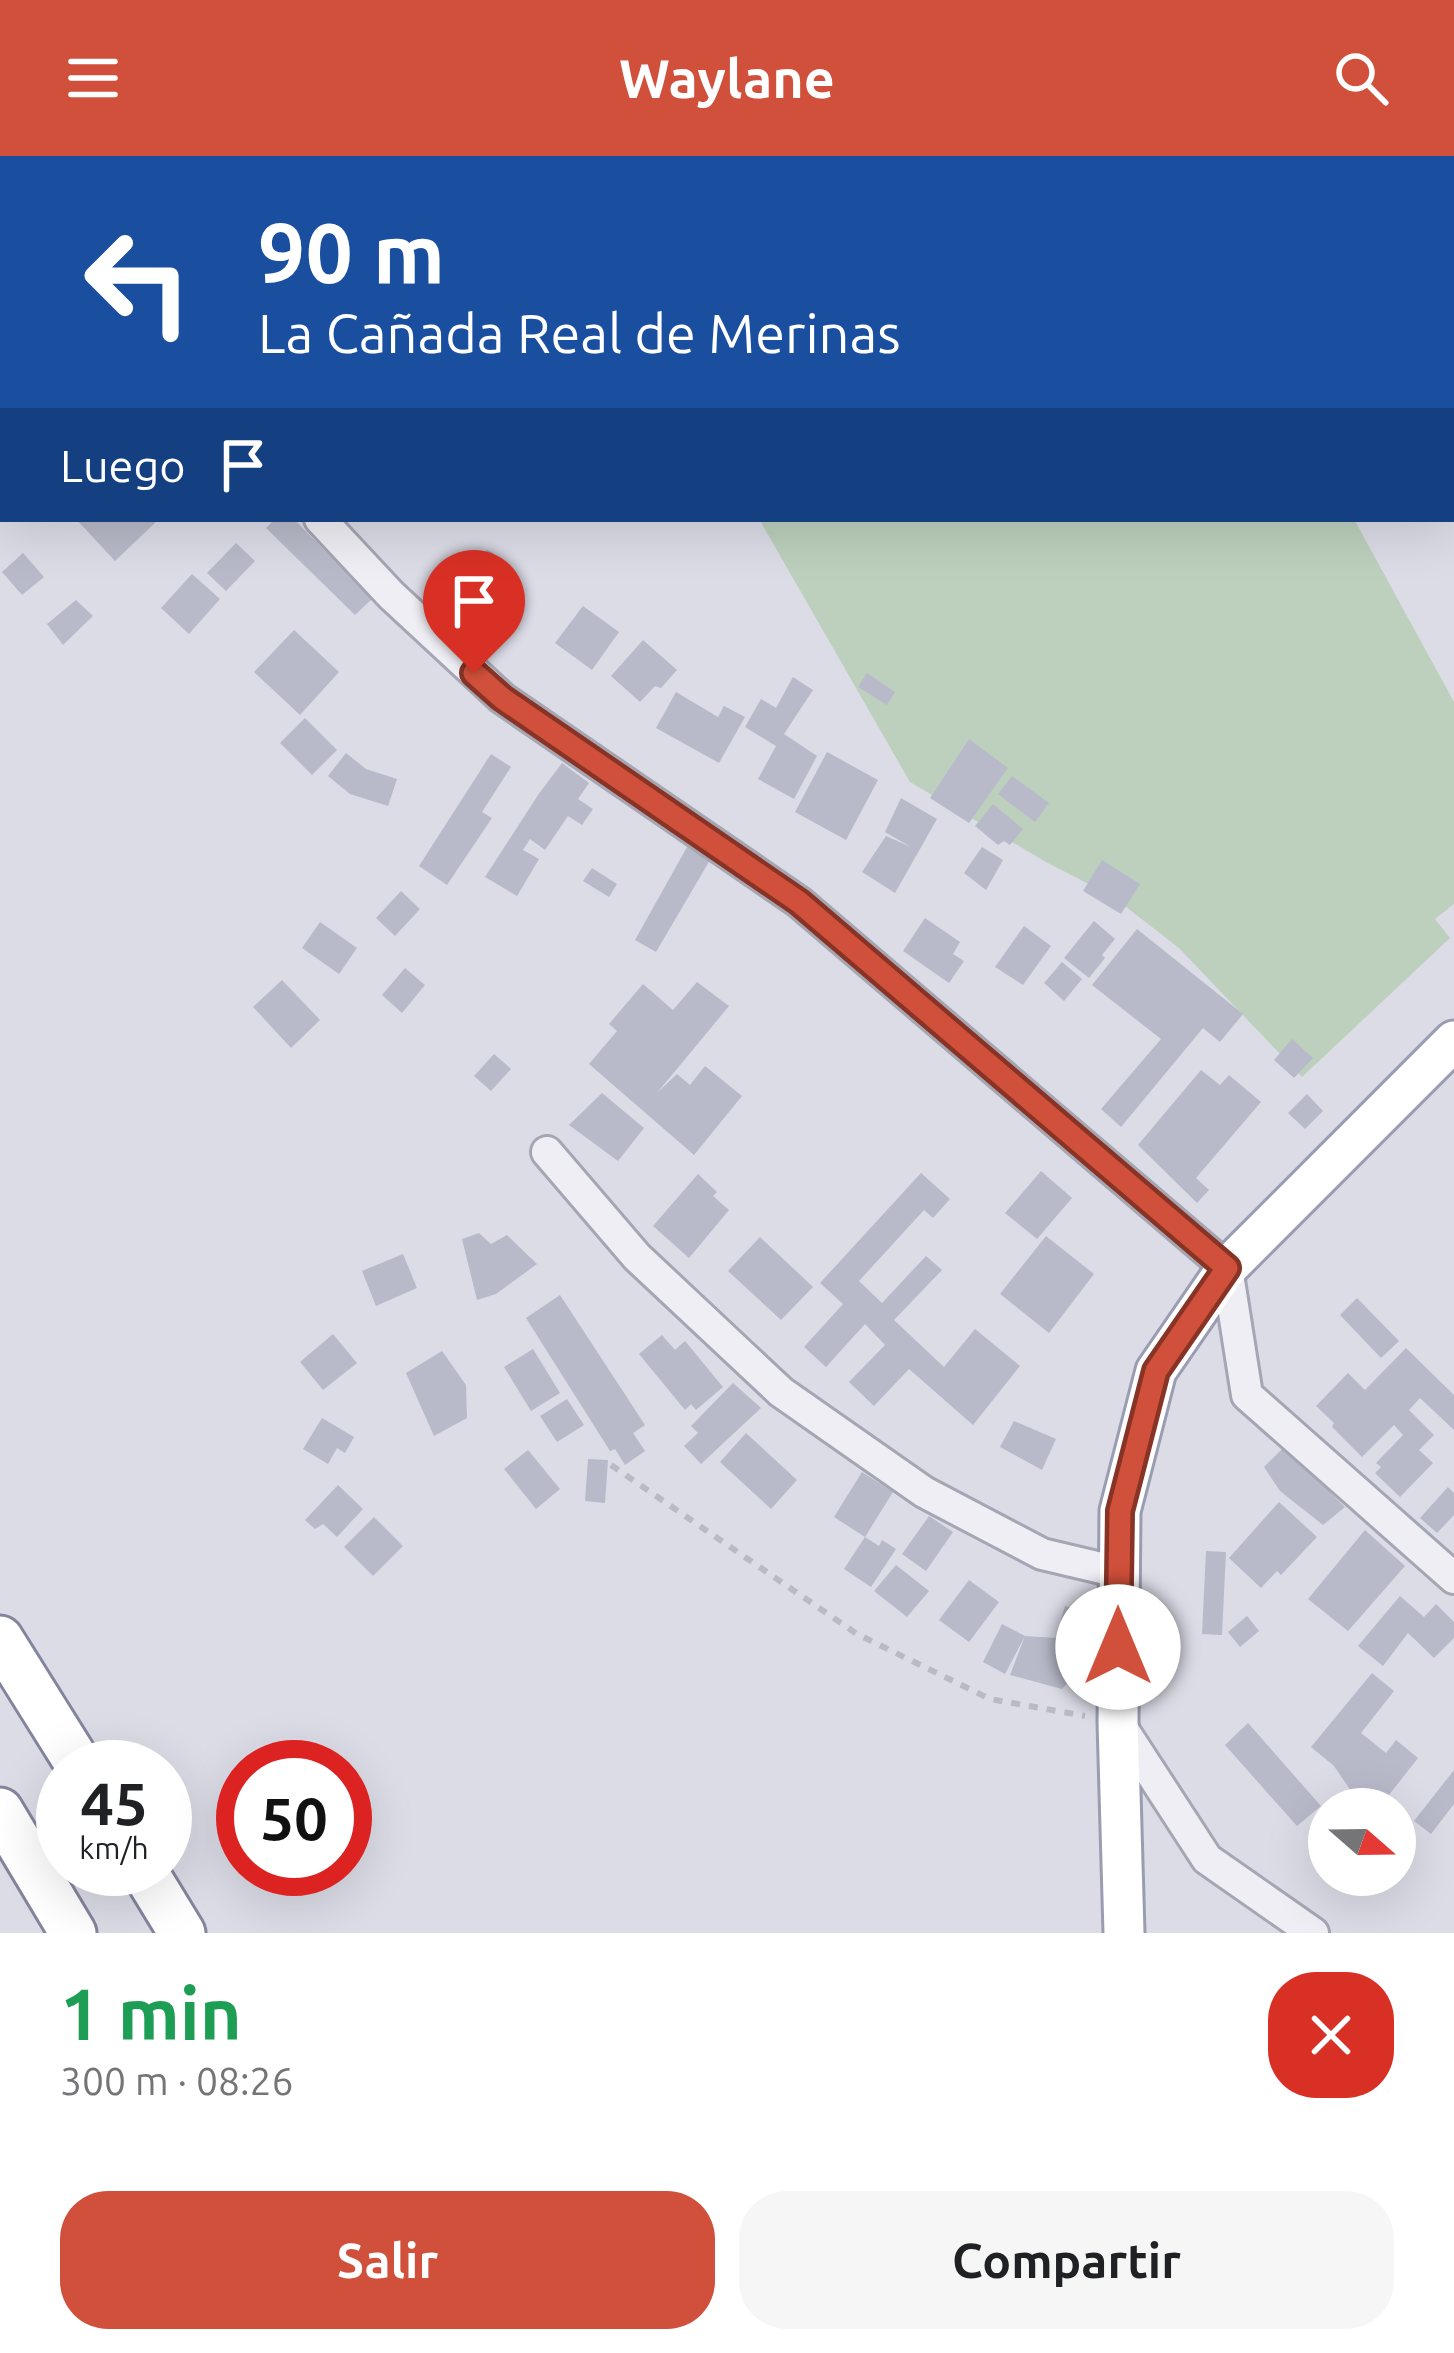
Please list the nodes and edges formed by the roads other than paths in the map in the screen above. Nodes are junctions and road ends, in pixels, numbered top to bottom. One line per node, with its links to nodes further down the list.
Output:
1 (323, 522): 4 (street)
2 (1454, 1042): 4 (main road)
3 (547, 1152): 5 (street)
4 (1227, 1268): 5 (main road); 6 (street)
5 (1118, 1571): 8 (main road)
6 (1454, 1579)
7 (0, 1640): 9 (highway)
8 (1118, 1722): 14 (main road); 15 (street)
9 (63, 1740)
10 (0, 1811): 12 (highway)
11 (159, 1896): 13 (highway)
12 (73, 1933)
13 (182, 1933)
14 (1124, 1933)
15 (1312, 1933)

